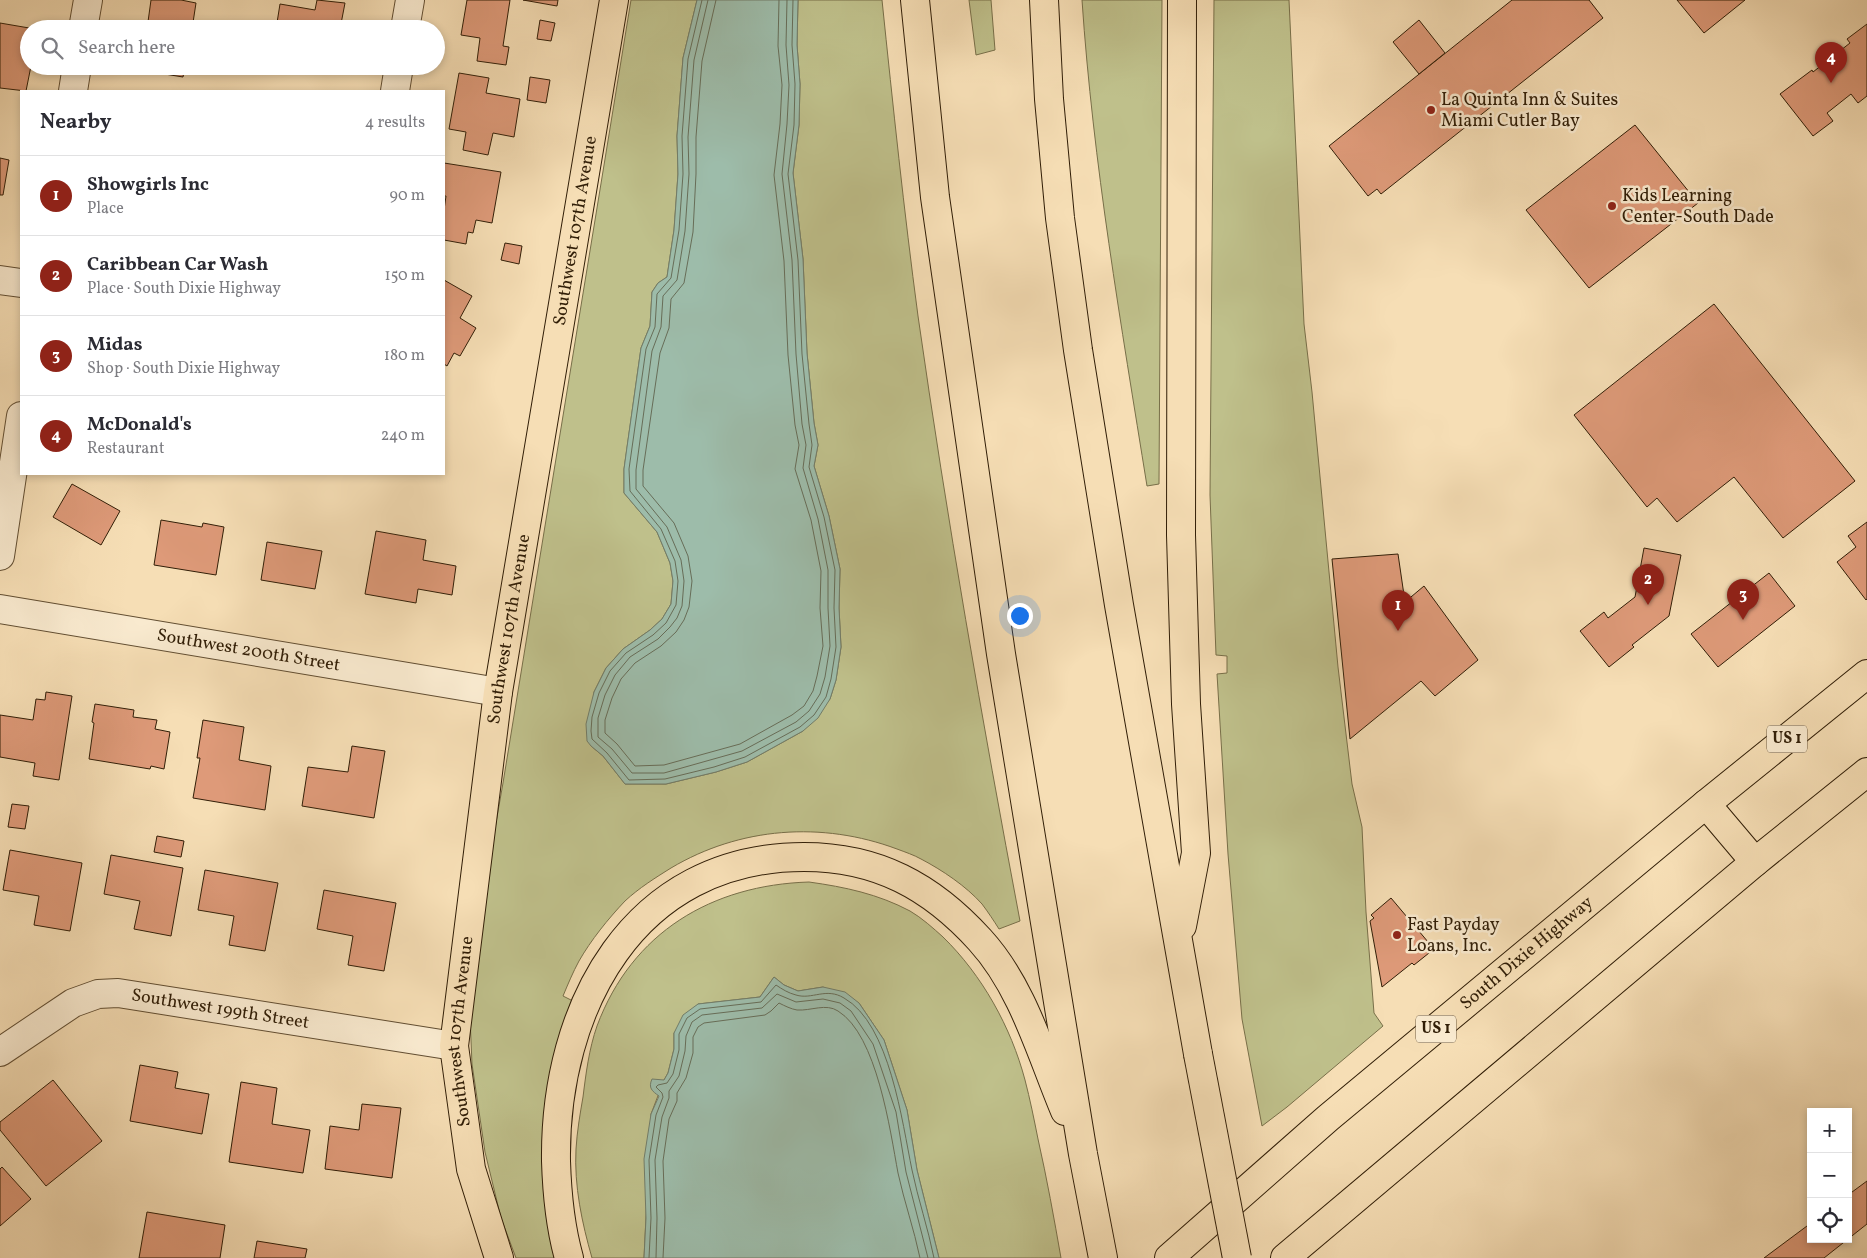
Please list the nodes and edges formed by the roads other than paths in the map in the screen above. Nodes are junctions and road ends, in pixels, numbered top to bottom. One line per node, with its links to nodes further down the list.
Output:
1 (88, 0): 7 (street)
2 (410, 0): 8 (street)
3 (614, 0): 19 (main road, Southwest 107th Avenue)
4 (915, 0): 26 (main road)
5 (1044, 0): 23 (main road)
6 (1182, 0): 23 (main road)
7 (85, 20)
8 (407, 20)
9 (76, 75): 11 (street)
10 (398, 75): 12 (street)
11 (73, 90)
12 (395, 90)
13 (0, 280): 14 (street)
14 (20, 283)
15 (20, 423): 16 (street)
16 (0, 556)
17 (0, 609): 19 (street, Southwest 200th Street)
18 (1867, 674): 21 (main road, South Dixie Highway / US 1)
19 (498, 692): 24 (main road, Southwest 107th Avenue)
20 (1867, 772): 22 (main road)
21 (1706, 804): 22 (main road); 30 (main road, South Dixie Highway / US 1)
22 (1755, 862): 32 (main road)
23 (1179, 944): 31 (main road, bridge)
24 (454, 1046): 25 (street, Southwest 199th Street); 27 (main road, Southwest 107th Avenue)
25 (0, 1052)
26 (1083, 1154): 28 (main road); 29 (main road)
27 (499, 1258)
28 (569, 1258)
29 (1103, 1258)
30 (1169, 1258)
31 (1236, 1258)
32 (1285, 1258)

